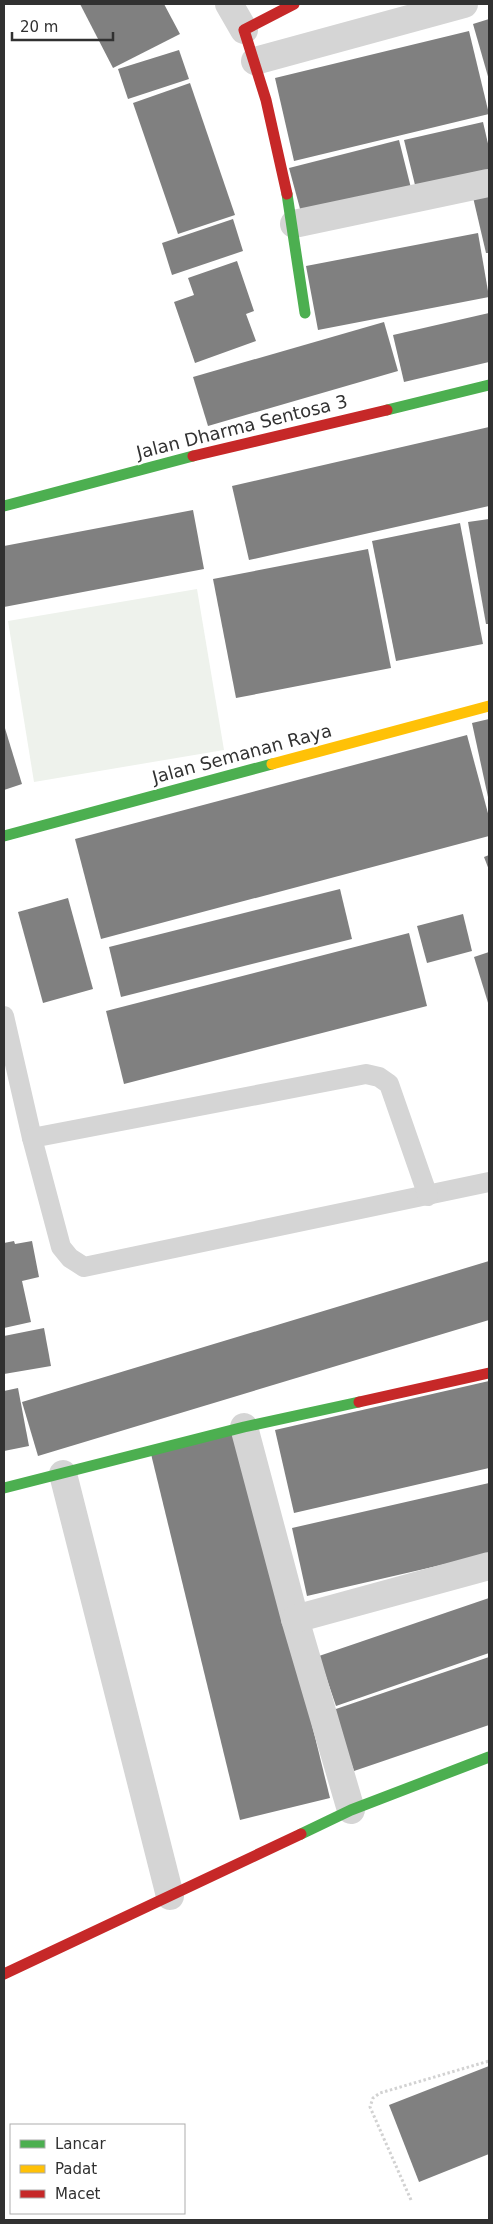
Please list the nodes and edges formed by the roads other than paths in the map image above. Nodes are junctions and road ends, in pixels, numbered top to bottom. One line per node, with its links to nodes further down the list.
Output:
1 (229, 4): 4 (street)
2 (294, 4): 4 (street)
3 (464, 4): 5 (street)
4 (244, 30): 5 (street)
5 (255, 61): 7 (street)
6 (488, 182): 7 (street)
7 (294, 224): 8 (street)
8 (305, 314)
9 (489, 385): 10 (street, Jalan Dharma Sentosa 3)
10 (4, 506)
11 (489, 706): 12 (street, Jalan Semanan Raya)
12 (4, 836)
13 (4, 1016): 14 (lane)
14 (32, 1138): 16 (lane); 16 (lane)
15 (489, 1182): 16 (lane)
16 (428, 1196)
17 (489, 1373): 18 (street)
18 (244, 1426): 19 (street); 22 (street)
19 (63, 1474): 20 (street); 25 (street)
20 (4, 1488)
21 (489, 1566): 22 (street)
22 (295, 1619): 24 (street)
23 (489, 1757): 24 (street)
24 (351, 1810): 25 (street)
25 (170, 1896): 26 (street)
26 (4, 1974)

